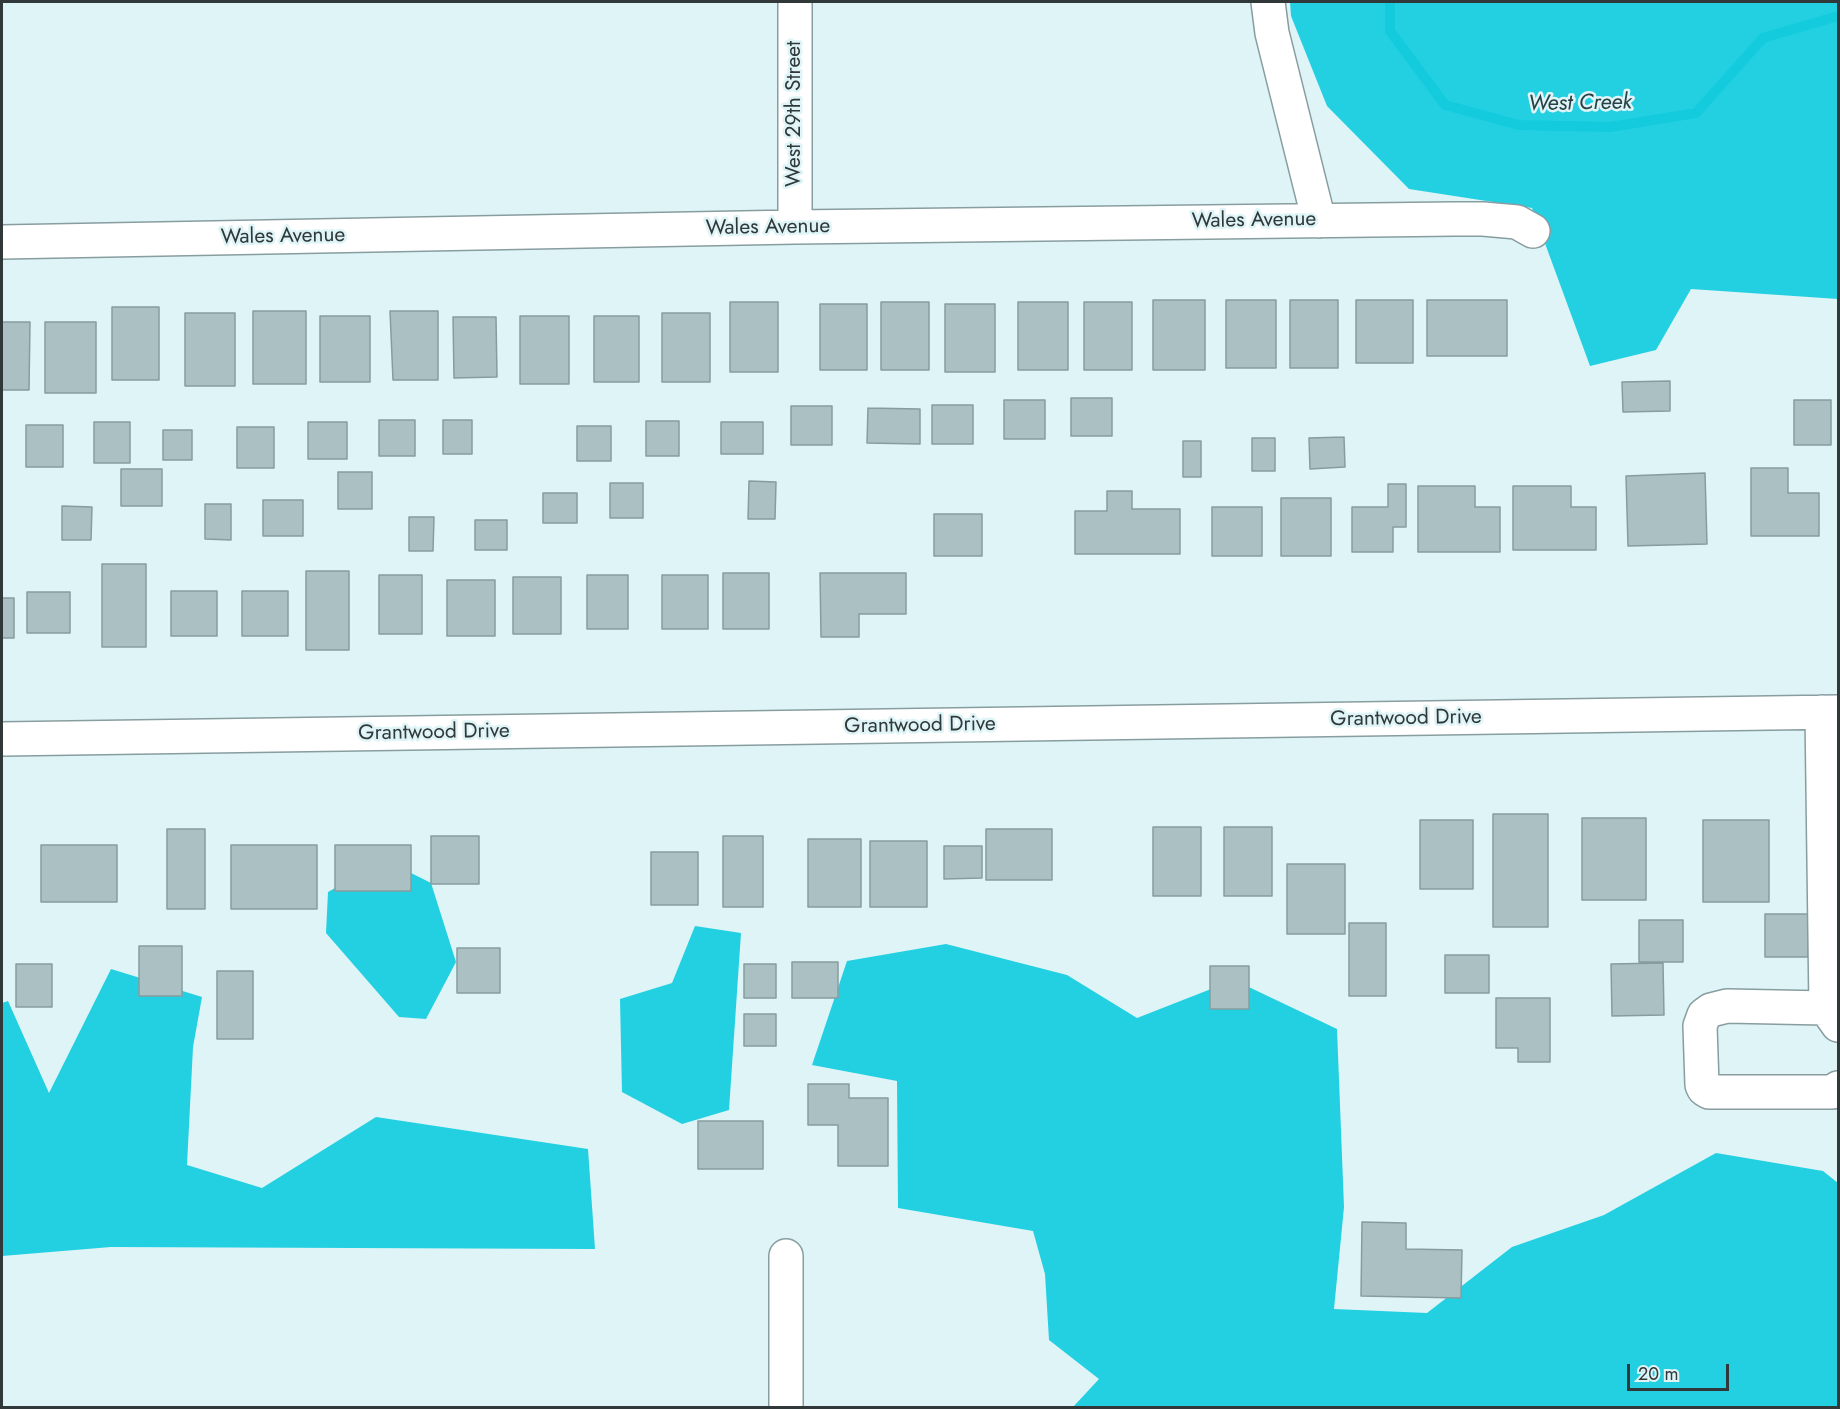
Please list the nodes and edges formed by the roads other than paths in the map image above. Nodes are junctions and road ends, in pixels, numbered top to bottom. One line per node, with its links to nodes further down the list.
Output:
1 (795, 2): 4 (street, West 29th Street)
2 (1268, 2): 3 (street)
3 (1319, 221): 4 (street, Wales Avenue); 5 (street, Wales Avenue)
4 (795, 227): 6 (street, Wales Avenue)
5 (1533, 231)
6 (2, 242)
7 (1830, 712): 8 (street, Grantwood Drive); 9 (street)
8 (2, 739)
9 (1832, 1017): 10 (street)
10 (1839, 1088)
11 (786, 1256): 12 (street)
12 (786, 1407)

